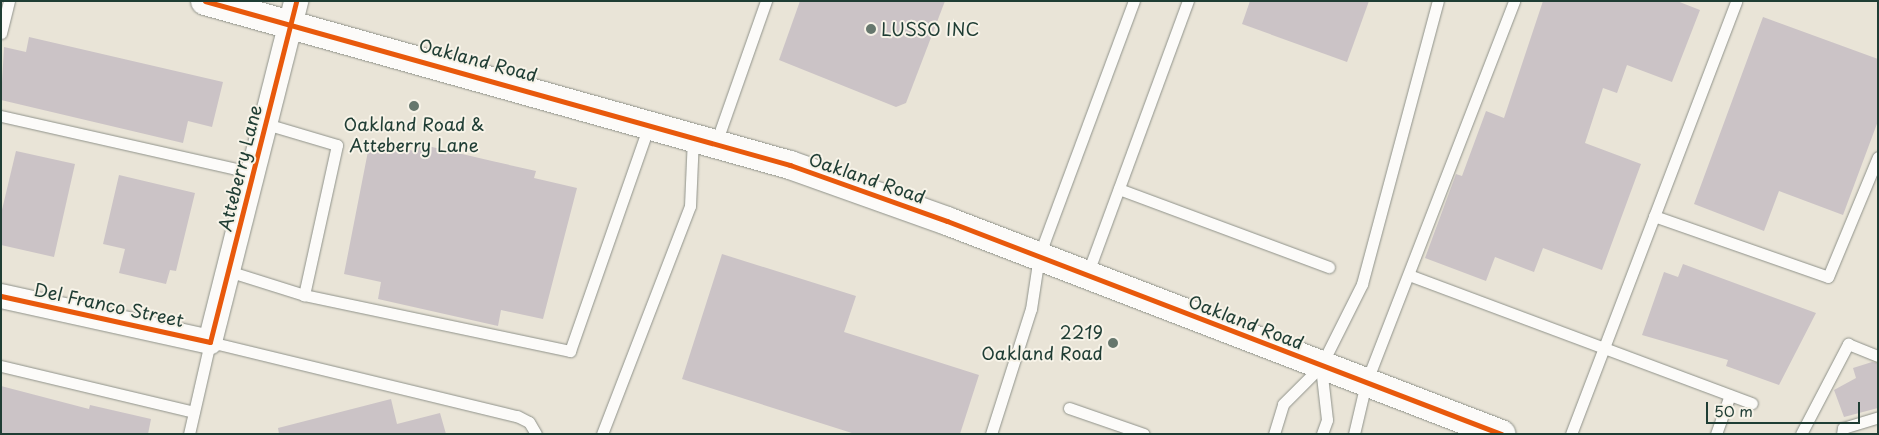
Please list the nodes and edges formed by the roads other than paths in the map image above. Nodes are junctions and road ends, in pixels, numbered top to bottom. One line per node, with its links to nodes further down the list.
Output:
1 (8, 1): 10 (lane)
2 (205, 1): 9 (main road, Oakland Road)
3 (766, 1): 14 (lane)
4 (1134, 1): 19 (lane)
5 (1188, 1): 17 (lane)
6 (1438, 1): 30 (lane)
7 (1514, 1): 23 (lane)
8 (1736, 1): 18 (lane)
9 (292, 12): 12 (main road, Oakland Road); 13 (street, Atteberry Lane)
10 (1, 33)
11 (1, 116): 16 (lane)
12 (650, 123): 14 (main road, Oakland Road); 24 (lane)
13 (266, 124): 16 (street, Atteberry Lane); 24 (lane)
14 (705, 139): 19 (main road, Oakland Road); 40 (lane)
15 (1878, 157): 18 (lane)
16 (254, 172): 21 (street, Atteberry Lane)
17 (1119, 189): 20 (lane); 22 (lane)
18 (1654, 216): 27 (lane)
19 (1039, 256): 22 (main road, Oakland Road); 41 (lane)
20 (1329, 267)
21 (228, 271): 24 (lane); 26 (street, Atteberry Lane)
22 (1087, 275): 30 (main road, Oakland Road)
23 (1409, 275): 27 (lane); 31 (lane)
24 (304, 295)
25 (1, 296): 26 (street, Del Franco Street)
26 (210, 342): 35 (lane); 39 (lane)
27 (1605, 348): 32 (lane); 47 (lane)
28 (1878, 356): 37 (lane)
29 (1, 366): 35 (lane)
30 (1321, 366): 31 (main road, Oakland Road); 43 (lane); 44 (lane)
31 (1366, 383): 45 (lane); 46 (main road, Oakland Road)
32 (1730, 395): 33 (lane); 48 (lane)
33 (1752, 403)
34 (1069, 408): 42 (lane)
35 (194, 412): 38 (lane)
36 (1878, 417): 49 (lane)
37 (1802, 433)
38 (189, 434)
39 (536, 434)
40 (602, 434)
41 (991, 434)
42 (1144, 434)
43 (1274, 434)
44 (1322, 434)
45 (1354, 434)
46 (1501, 434)
47 (1571, 434)
48 (1716, 434)
49 (1842, 434)

